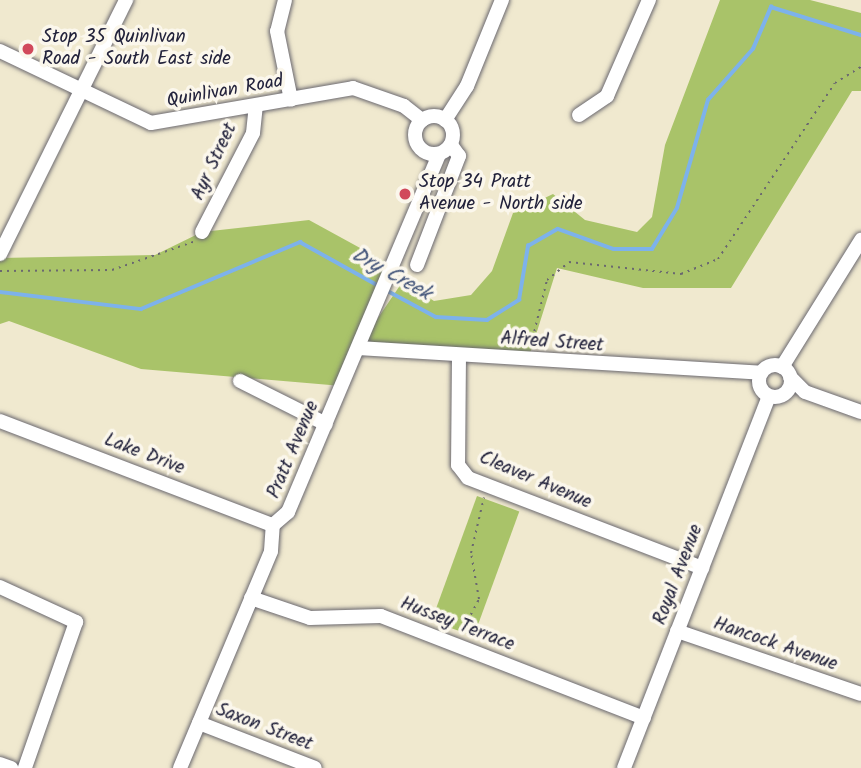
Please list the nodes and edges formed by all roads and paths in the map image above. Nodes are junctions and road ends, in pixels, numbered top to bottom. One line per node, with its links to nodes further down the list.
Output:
1 (126, 0): 7 (street)
2 (285, 0): 8 (street)
3 (649, 0): 10 (street)
4 (499, 1): 12 (street)
5 (0, 51): 7 (street, Quinlivan Road)
6 (861, 67): 22 (path)
7 (81, 92): 9 (street, Quinlivan Road); 17 (street)
8 (291, 100): 9 (street, Quinlivan Road); 11 (street, Quinlivan Road)
9 (256, 106): 15 (street, Ayr Street)
10 (579, 115)
11 (422, 120): 12 (street); 14 (street)
12 (445, 120): 13 (street)
13 (451, 145): 14 (street); 18 (street)
14 (432, 154): 20 (street, Pratt Avenue)
15 (202, 232): 19 (path)
16 (861, 240): 23 (street)
17 (0, 254)
18 (416, 265)
19 (0, 271)
20 (358, 348): 21 (street, Alfred Street); 30 (street, Pratt Avenue)
21 (459, 355): 22 (street, Alfred Street); 31 (street, Cleaver Avenue)
22 (528, 360): 25 (street, Alfred Street)
23 (786, 372): 25 (street); 26 (street); 27 (street)
24 (240, 381): 30 (street)
25 (763, 385): 27 (street); 33 (street, Royal Avenue)
26 (805, 392): 27 (street); 28 (street)
27 (784, 394)
28 (861, 412)
29 (0, 421): 32 (street, Lake Drive)
30 (326, 424): 32 (street, Pratt Avenue)
31 (487, 486): 33 (street, Cleaver Avenue); 37 (path)
32 (273, 525): 35 (street, Pratt Avenue)
33 (702, 568): 36 (street, Royal Avenue)
34 (0, 587): 44 (street)
35 (251, 598): 37 (street, Hussey Terrace); 40 (street, Pratt Avenue)
36 (677, 631): 38 (street, Hancock Avenue); 39 (street, Royal Avenue)
37 (455, 645): 39 (street, Hussey Terrace)
38 (861, 694)
39 (644, 718): 42 (street, Royal Avenue)
40 (199, 723): 45 (street, Pratt Avenue); 46 (street, Saxon Street)
41 (0, 764): 43 (street)
42 (628, 767)
43 (11, 768)
44 (25, 768)
45 (180, 768)
46 (314, 768)

